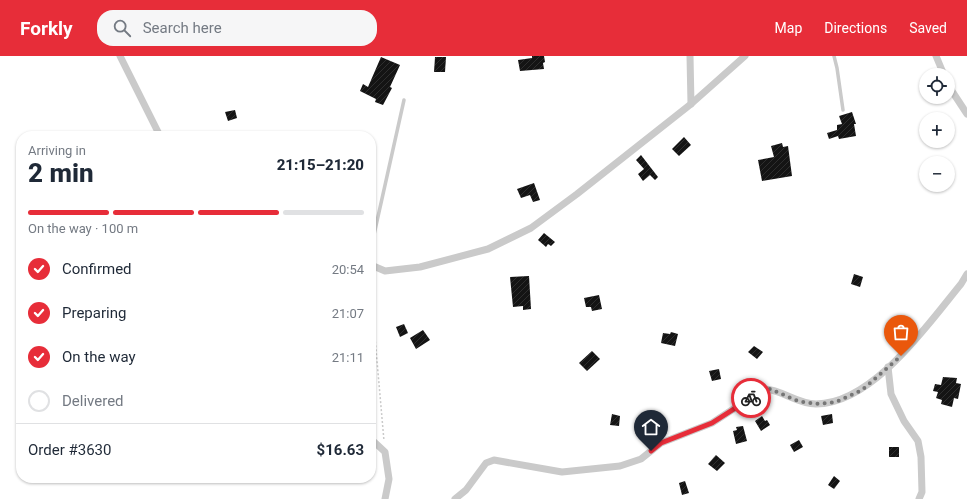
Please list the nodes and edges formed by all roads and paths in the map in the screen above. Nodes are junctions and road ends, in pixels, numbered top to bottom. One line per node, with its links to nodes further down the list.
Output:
1 (120, 56): 12 (street)
2 (690, 56): 9 (street)
3 (745, 56): 9 (street)
4 (834, 56): 10 (lane)
5 (936, 56): 6 (street)
6 (941, 68)
7 (955, 96): 11 (street)
8 (404, 100): 13 (lane)
9 (691, 104): 14 (street)
10 (843, 110)
11 (967, 114)
12 (158, 131)
13 (376, 226)
14 (376, 267)
15 (967, 274): 17 (street)
16 (376, 361): 19 (path)
17 (888, 367): 21 (street); 22 (street)
18 (376, 444): 19 (street)
19 (384, 452): 20 (street)
20 (385, 499)
21 (454, 499)
22 (919, 499)

